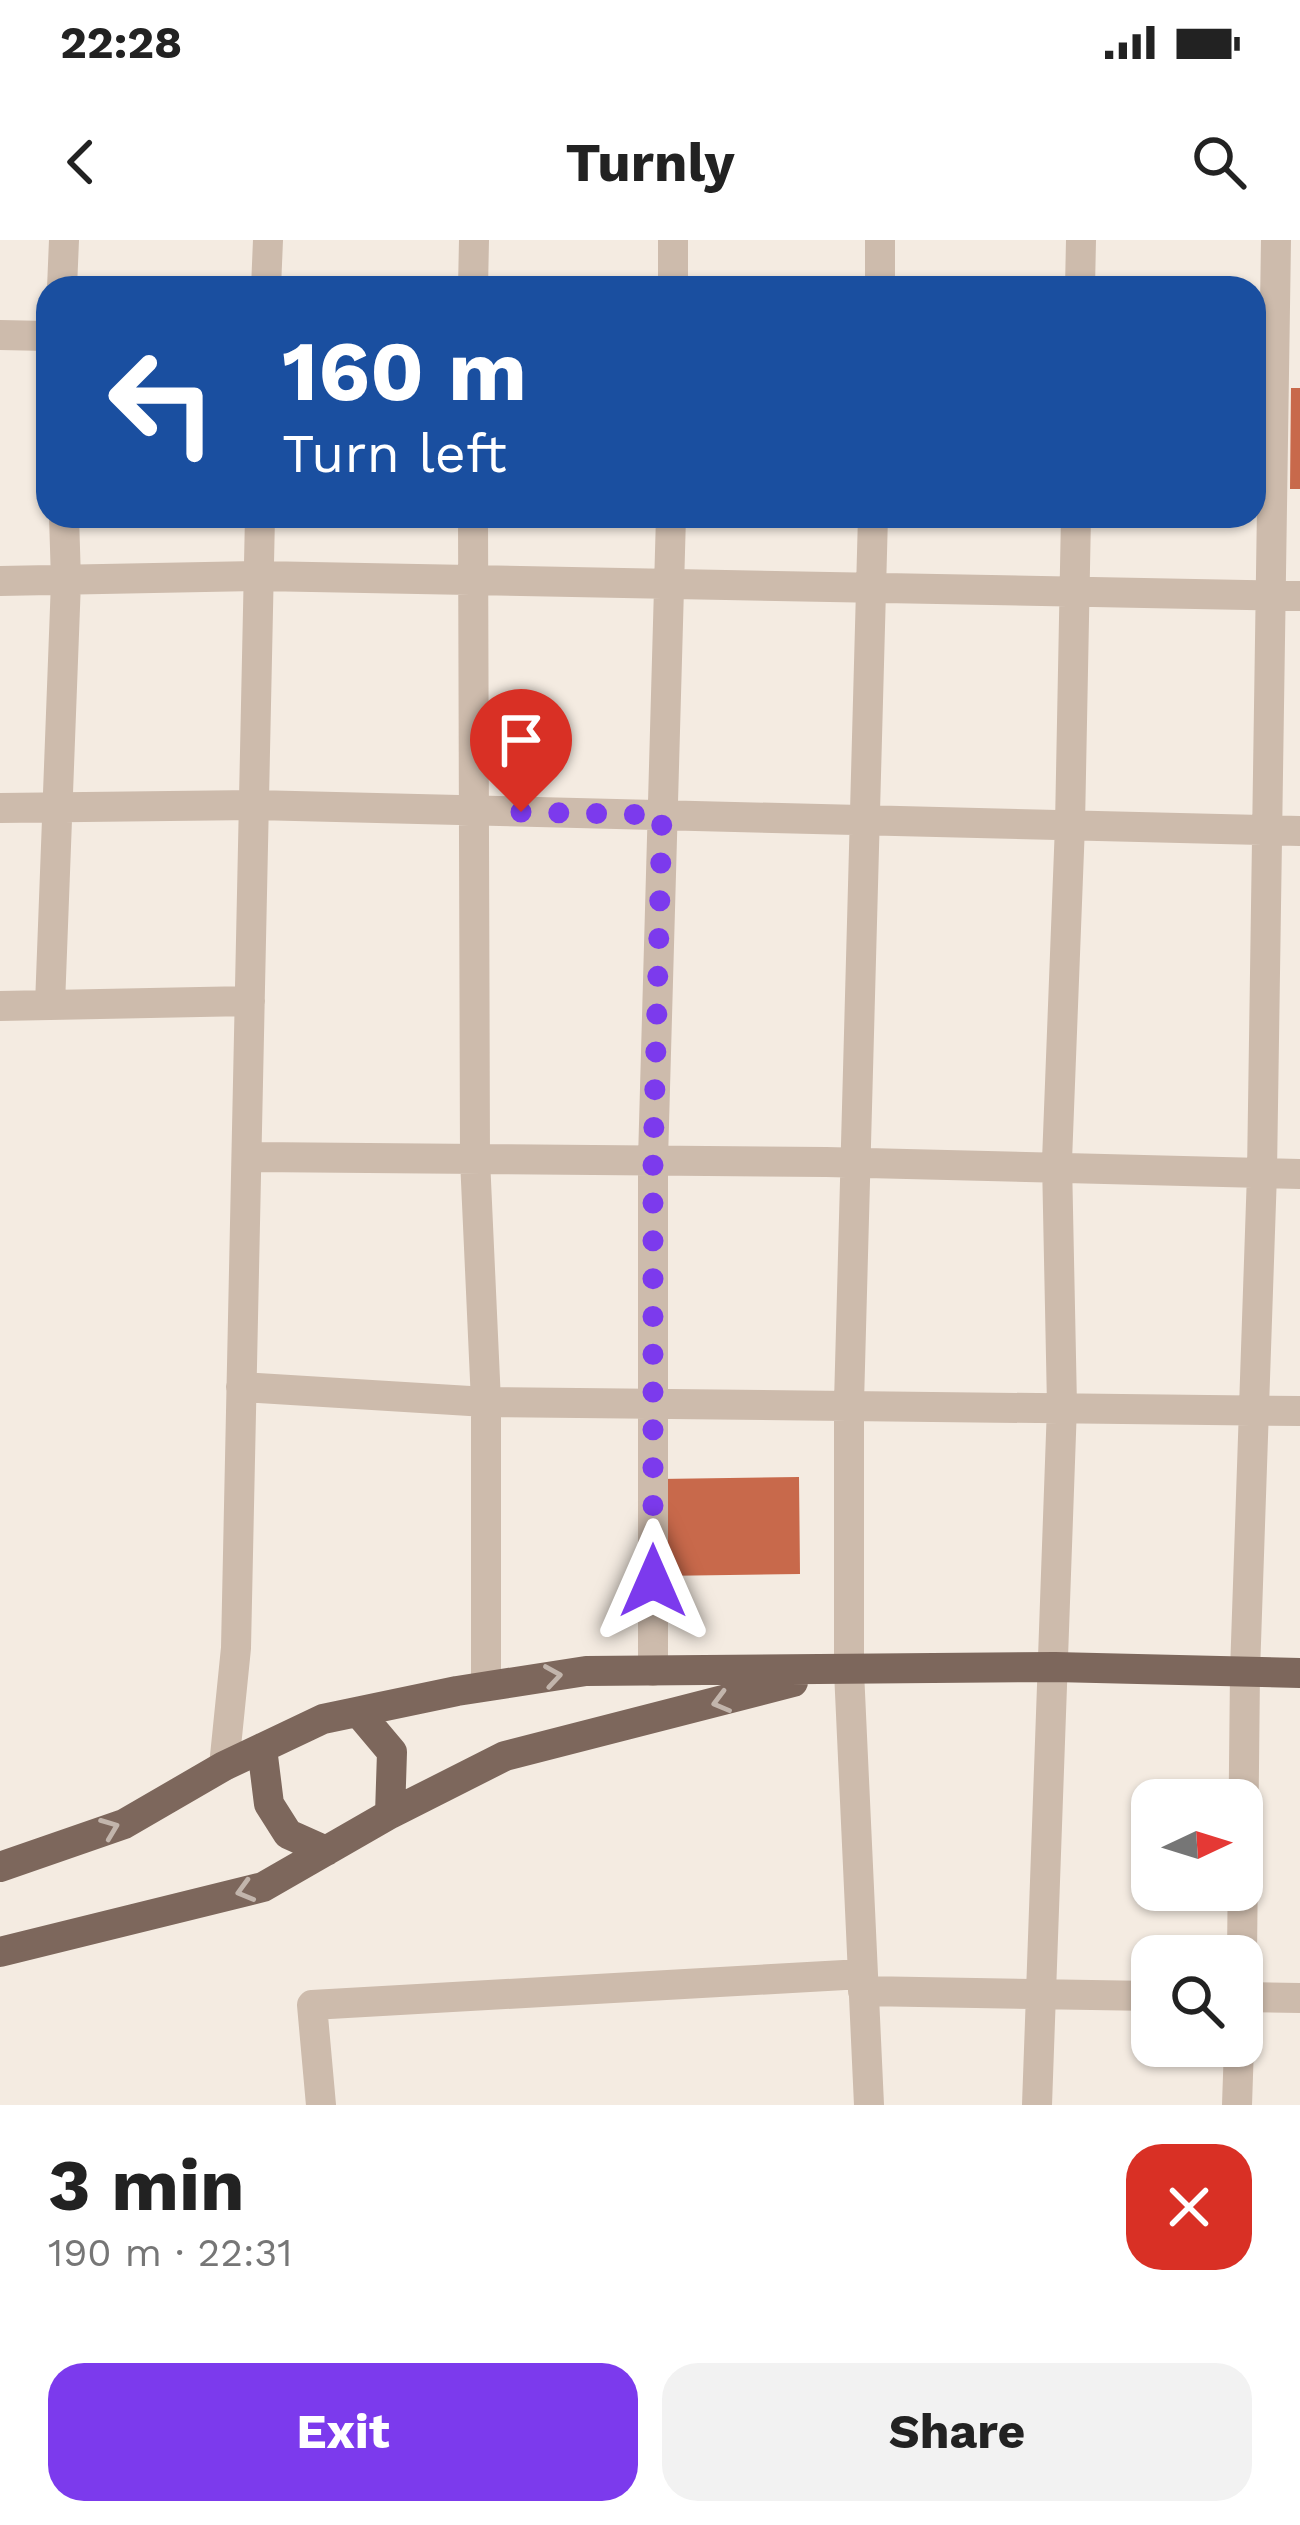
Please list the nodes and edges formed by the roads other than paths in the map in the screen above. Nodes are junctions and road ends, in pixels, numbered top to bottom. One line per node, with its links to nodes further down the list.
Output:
1 (64, 240): 8 (street)
2 (268, 240): 9 (street)
3 (475, 240): 10 (street)
4 (673, 240): 11 (street)
5 (880, 240): 12 (street)
6 (1082, 240): 13 (street)
7 (1276, 240): 16 (street)
8 (62, 276)
9 (266, 276)
10 (474, 276)
11 (673, 276)
12 (880, 276)
13 (1080, 276)
14 (0, 335): 15 (street)
15 (36, 336)
16 (1276, 363): 30 (street)
17 (64, 528): 26 (street)
18 (260, 528): 23 (street)
19 (472, 528): 24 (street)
20 (671, 528): 27 (street)
21 (872, 528): 28 (street)
22 (1076, 528): 29 (street)
23 (259, 576): 24 (street); 26 (street); 31 (street)
24 (473, 579): 27 (street); 34 (street)
25 (0, 581): 26 (street)
26 (66, 581): 33 (street)
27 (670, 583): 28 (street); 35 (street)
28 (870, 588): 29 (street); 36 (street)
29 (1075, 593): 30 (street); 37 (street)
30 (1285, 596): 38 (street)
31 (254, 806): 33 (street); 34 (street); 40 (street)
32 (0, 808): 33 (street)
33 (56, 808): 41 (street)
34 (474, 811): 35 (street); 44 (street)
35 (662, 815): 36 (street); 45 (street)
36 (866, 820): 37 (street); 46 (street)
37 (1070, 825): 38 (street); 47 (street)
38 (1267, 830): 39 (street); 48 (street)
39 (1300, 831)
40 (250, 1001): 41 (street); 43 (street)
41 (50, 1005): 42 (street)
42 (0, 1006)
43 (247, 1157): 44 (street); 50 (street)
44 (475, 1159): 45 (street); 52 (street)
45 (653, 1160): 46 (street); 51 (street)
46 (859, 1163): 47 (street); 53 (street)
47 (1058, 1168): 48 (street); 54 (street)
48 (1262, 1173): 49 (street); 55 (street)
49 (1300, 1174)
50 (242, 1387): 52 (street); 65 (street)
51 (654, 1401): 52 (street); 53 (street); 58 (street)
52 (486, 1402): 62 (street)
53 (849, 1403): 54 (street); 59 (street)
54 (1062, 1406): 55 (street); 57 (street)
55 (1256, 1410): 56 (street); 60 (street)
56 (1300, 1411)
57 (1055, 1667): 59 (main road); 60 (main road); 72 (street)
58 (652, 1671): 59 (main road); 62 (main road, one-way to 58)
59 (842, 1671): 66 (main road, one-way to 66); 71 (street)
60 (1245, 1672): 61 (main road); 69 (street)
61 (1300, 1673)
62 (487, 1686): 63 (main road)
63 (360, 1714): 64 (main road); 66 (main road)
64 (262, 1748): 65 (main road); 67 (main road)
65 (224, 1766): 68 (main road, one-way to 65)
66 (390, 1814): 67 (main road)
67 (326, 1851): 70 (main road, one-way to 70)
68 (0, 1867)
69 (1242, 1935)
70 (0, 1952)
71 (862, 1982): 72 (street); 77 (street); 78 (street)
72 (1039, 1994): 73 (street); 79 (street)
73 (1131, 1996)
74 (1263, 1998): 75 (street)
75 (1300, 1999)
76 (1238, 2067): 80 (street)
77 (321, 2105)
78 (869, 2105)
79 (1037, 2105)
80 (1237, 2105)

